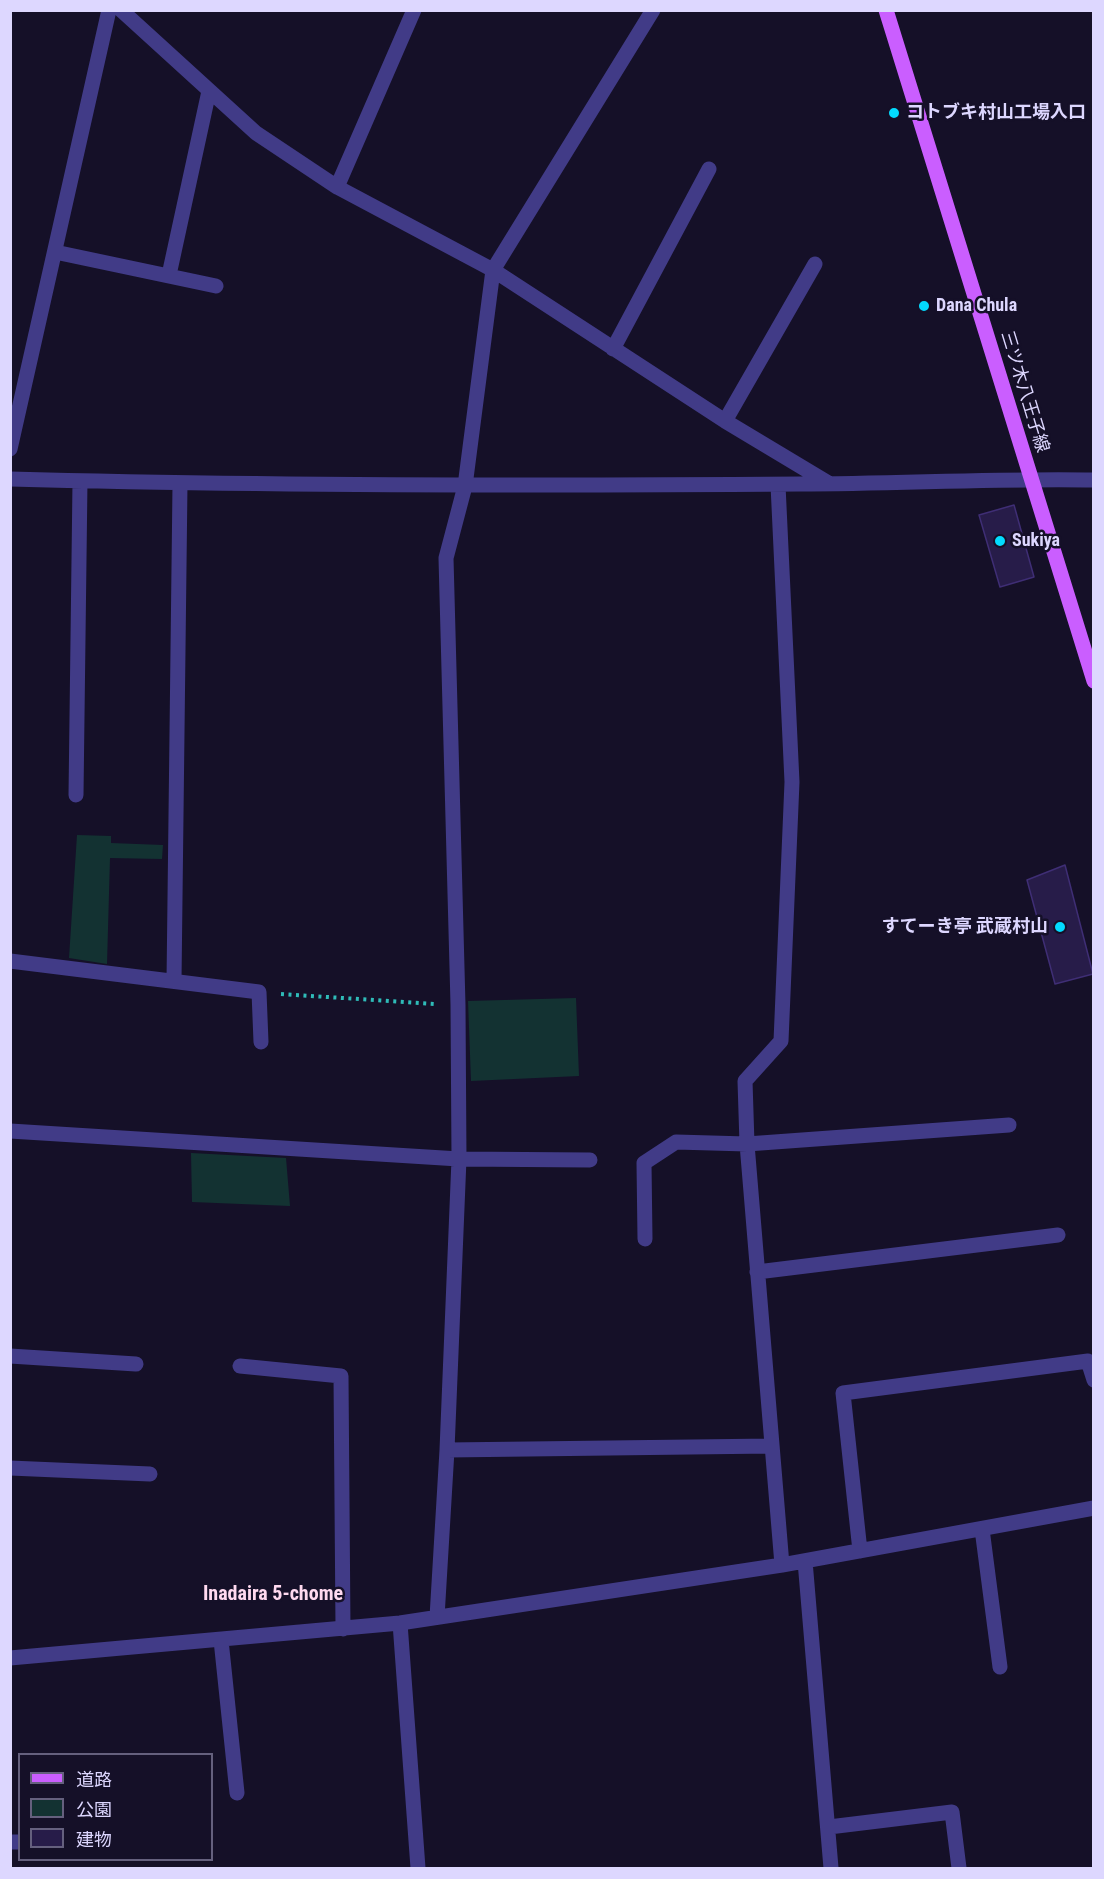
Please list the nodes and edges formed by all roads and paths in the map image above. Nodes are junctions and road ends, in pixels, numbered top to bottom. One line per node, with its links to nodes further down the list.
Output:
1 (109, 10): 9 (street)
2 (121, 10): 6 (street)
3 (414, 10): 8 (street)
4 (653, 10): 11 (street)
5 (886, 10): 18 (main road, 三ツ木八王子線)
6 (209, 91): 8 (street); 12 (street)
7 (709, 169): 14 (street)
8 (337, 187): 11 (street)
9 (55, 252): 12 (street); 16 (street)
10 (815, 264): 15 (street)
11 (493, 270): 14 (street); 24 (street)
12 (169, 275): 13 (street)
13 (216, 286)
14 (613, 349): 15 (street)
15 (725, 422): 23 (street)
16 (10, 449)
17 (10, 478): 20 (street)
18 (1030, 479): 19 (street); 23 (street); 25 (main road, 三ツ木八王子線)
19 (1094, 480)
20 (81, 481): 21 (street); 26 (street)
21 (180, 484): 24 (street); 28 (street)
22 (778, 484): 23 (street); 24 (street); 34 (street)
23 (830, 484)
24 (465, 486): 30 (street)
25 (1094, 681)
26 (76, 795)
27 (10, 961): 28 (street)
28 (174, 981): 29 (street)
29 (259, 992): 30 (path); 31 (street)
30 (458, 1005): 35 (street)
31 (261, 1042)
32 (1009, 1125): 34 (street)
33 (10, 1131): 35 (street)
34 (747, 1144): 38 (street); 39 (street)
35 (459, 1159): 36 (street); 45 (street)
36 (590, 1160)
37 (1058, 1235): 39 (street)
38 (645, 1239)
39 (758, 1272): 44 (street)
40 (10, 1356): 41 (street)
41 (136, 1364)
42 (240, 1366): 55 (street)
43 (1094, 1380): 50 (street)
44 (772, 1446): 45 (street); 52 (street)
45 (447, 1450): 53 (street)
46 (10, 1468): 47 (street)
47 (150, 1473)
48 (1094, 1508): 49 (street)
49 (982, 1529): 50 (street); 58 (street)
50 (860, 1551): 51 (street)
51 (805, 1561): 52 (street); 60 (street)
52 (782, 1565): 53 (street)
53 (437, 1617): 54 (street)
54 (400, 1623): 55 (street); 61 (street)
55 (343, 1629): 56 (street)
56 (221, 1640): 57 (street); 59 (street)
57 (10, 1658)
58 (1000, 1667)
59 (237, 1793)
60 (829, 1827): 62 (street); 63 (street)
61 (418, 1869)
62 (831, 1869)
63 (959, 1869)

